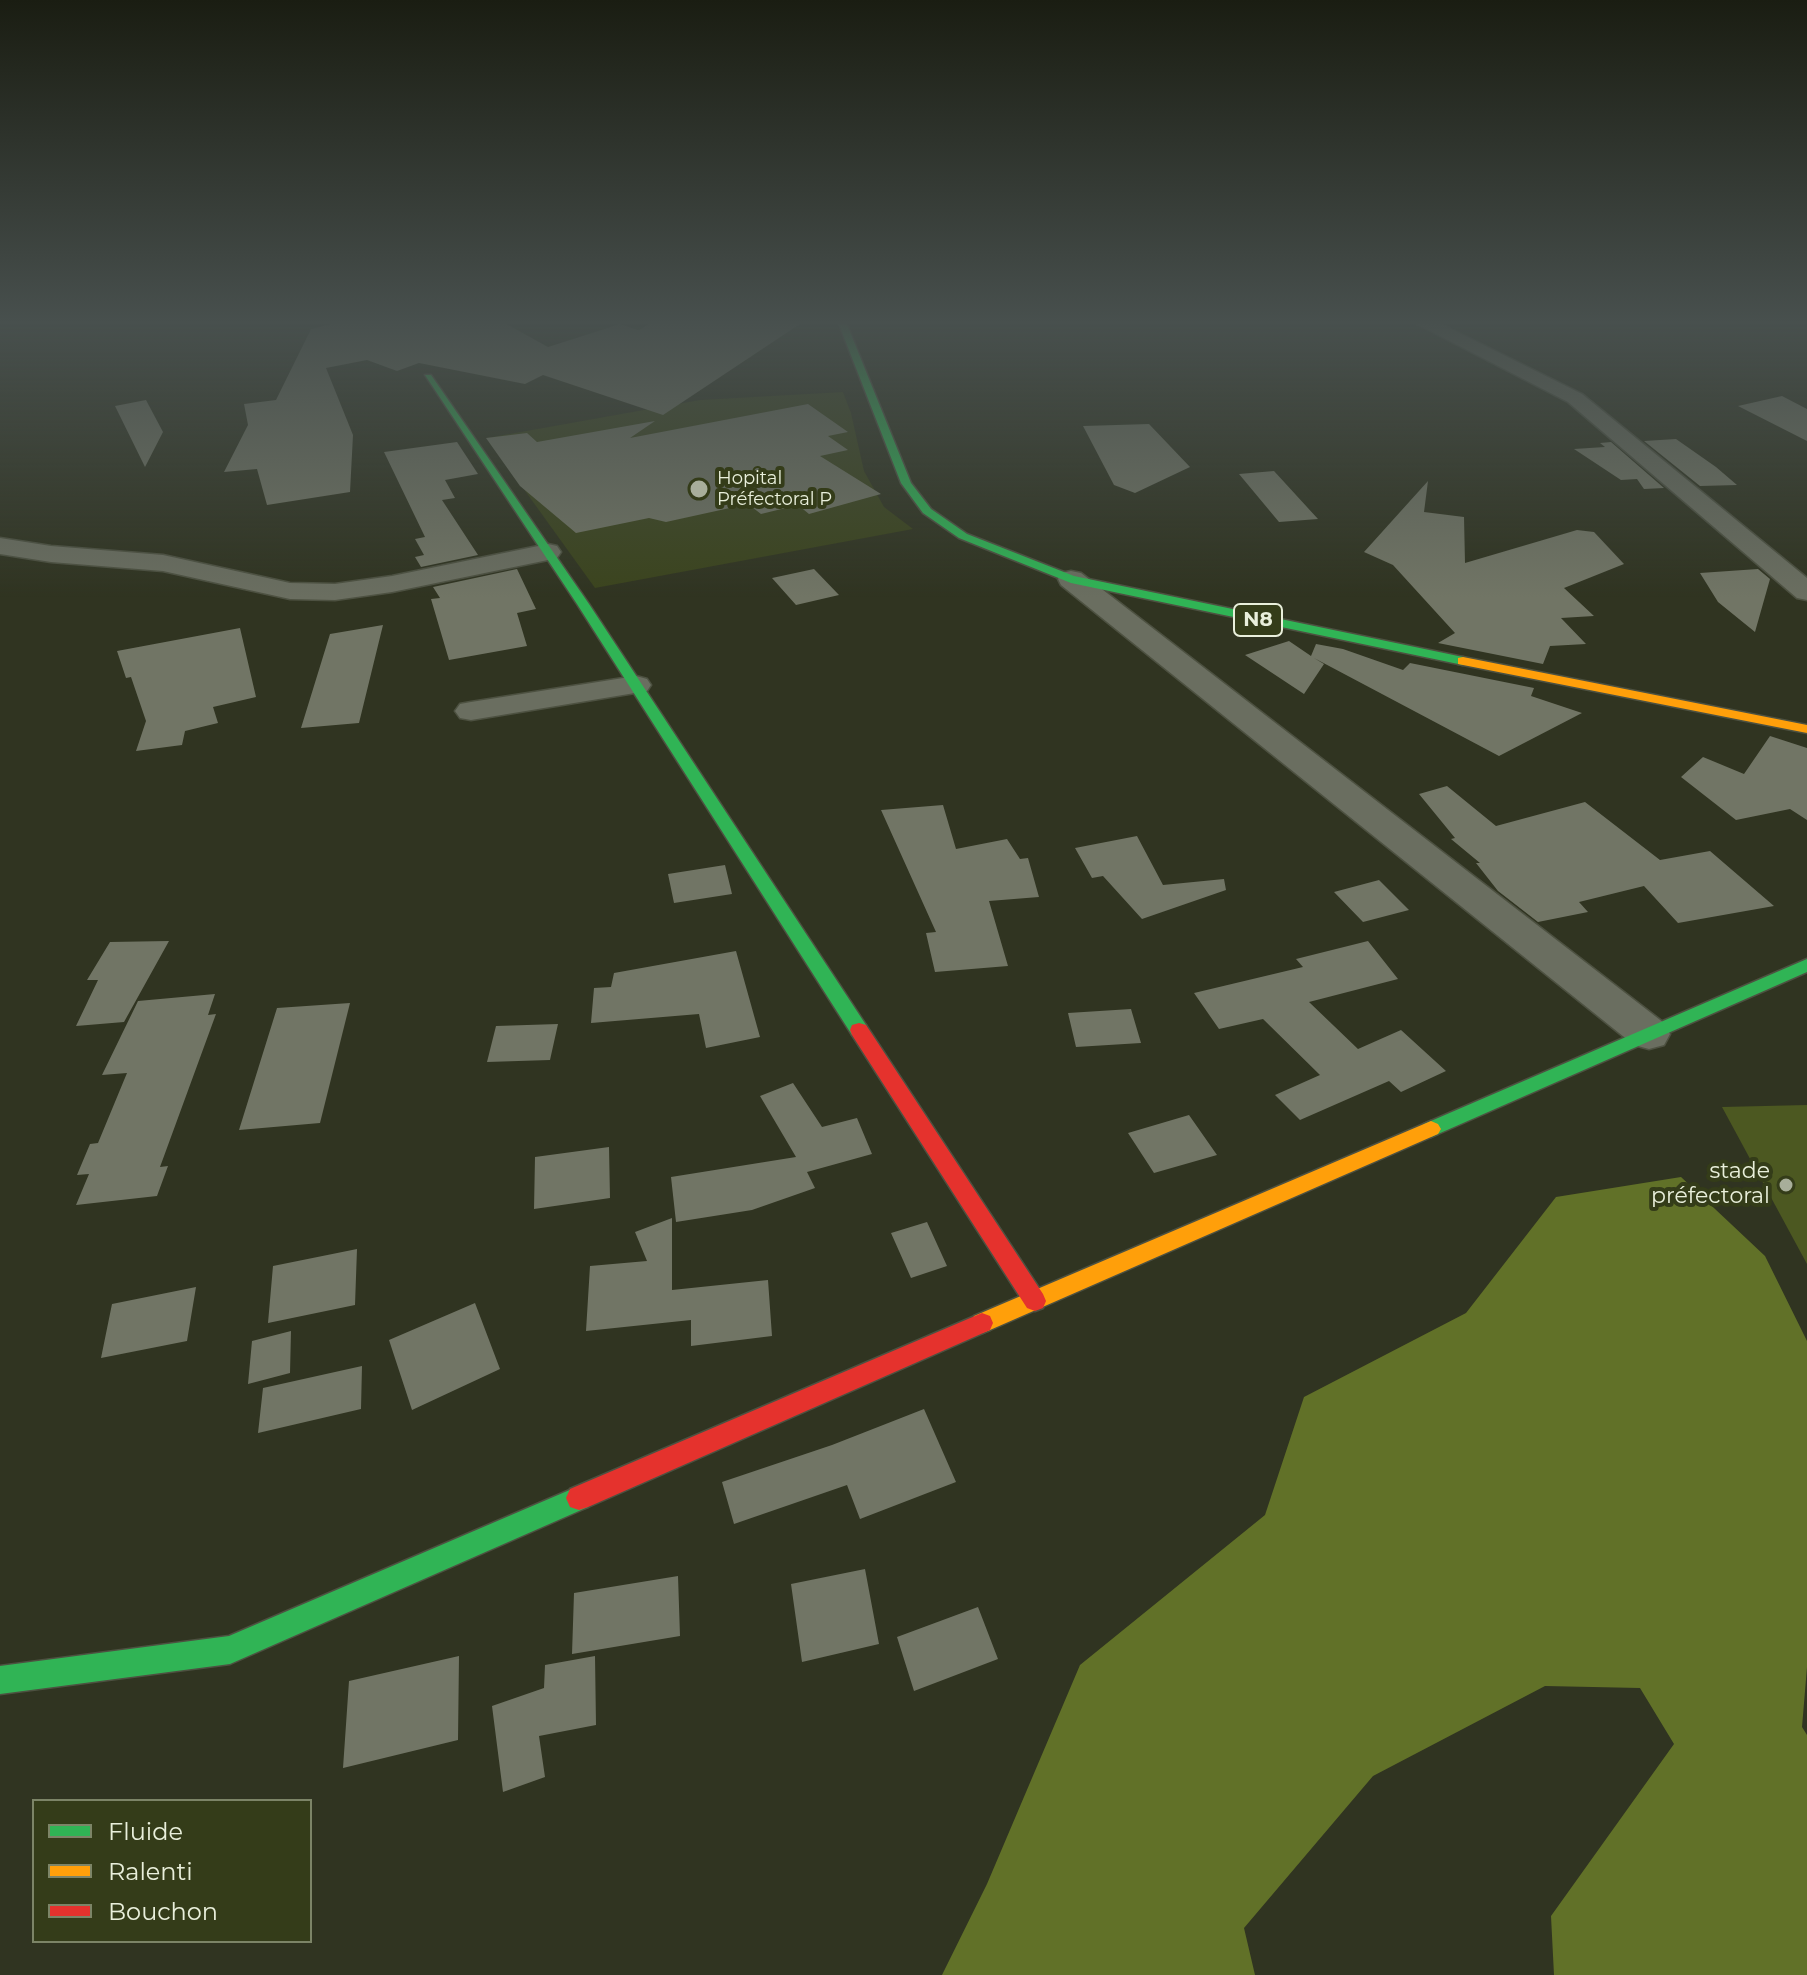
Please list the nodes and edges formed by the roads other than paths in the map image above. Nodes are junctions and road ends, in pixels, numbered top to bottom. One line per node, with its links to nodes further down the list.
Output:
1 (453, 414): 5 (street)
2 (879, 414): 6 (street, N8)
3 (1594, 414): 7 (street)
4 (0, 546): 5 (street)
5 (548, 552): 8 (street)
6 (1071, 579): 10 (street, N8); 12 (street)
7 (1807, 592)
8 (636, 685): 9 (street); 13 (street)
9 (471, 711)
10 (1807, 729)
11 (1807, 965): 12 (street)
12 (1649, 1034): 13 (street)
13 (1035, 1301): 14 (street)
14 (0, 1680)

